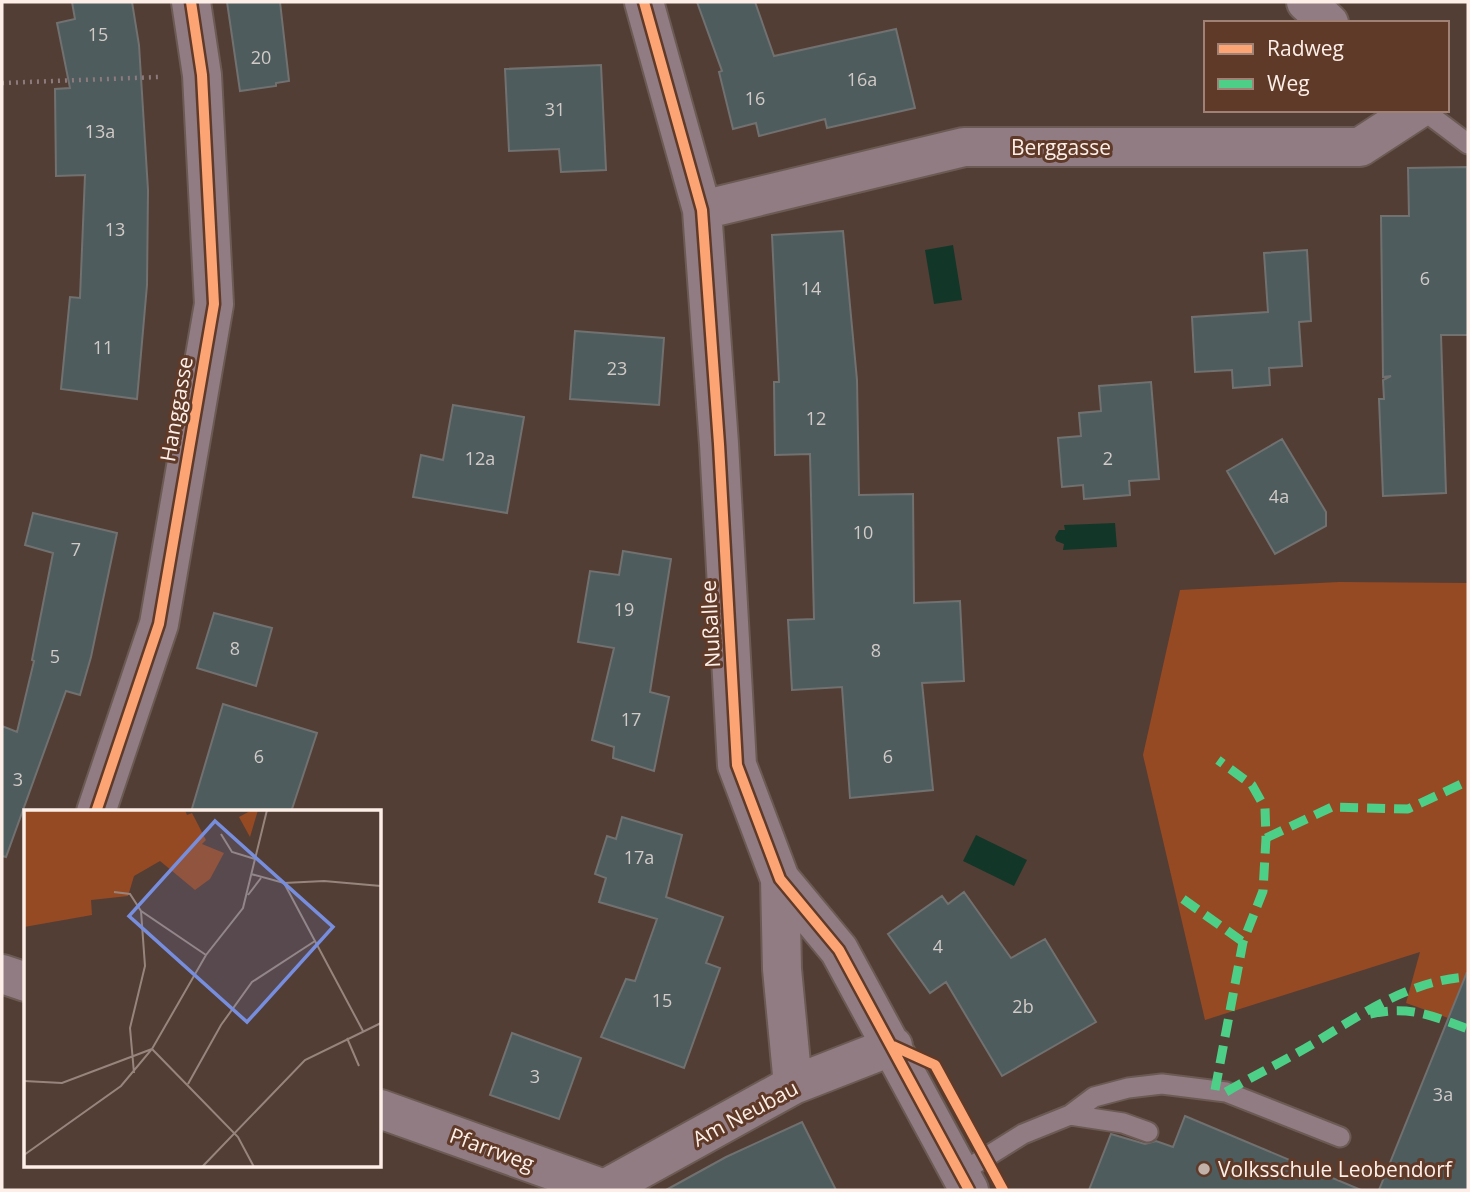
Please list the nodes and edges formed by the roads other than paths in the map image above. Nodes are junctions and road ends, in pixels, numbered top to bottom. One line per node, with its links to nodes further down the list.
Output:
1 (191, 2): 9 (street, Hanggasse)
2 (644, 2): 8 (street, Nußallee)
3 (1306, 2): 4 (street)
4 (1327, 21)
5 (1414, 112): 8 (street, Berggasse)
6 (1426, 112): 7 (lane)
7 (1468, 144)
8 (702, 210): 10 (street, Nußallee)
9 (97, 810)
10 (780, 879): 13 (street, Nußallee); 14 (street, Nußallee)
11 (2, 974): 12 (street)
12 (24, 981)
13 (892, 1046): 14 (street, Am Neubau); 19 (street, Nußallee)
14 (793, 1085): 20 (street, Am Neubau)
15 (382, 1110): 20 (street, Pfarrweg)
16 (1070, 1115): 17 (lane); 18 (lane); 19 (lane)
17 (1148, 1132)
18 (1340, 1137)
19 (964, 1182)
20 (604, 1190)

